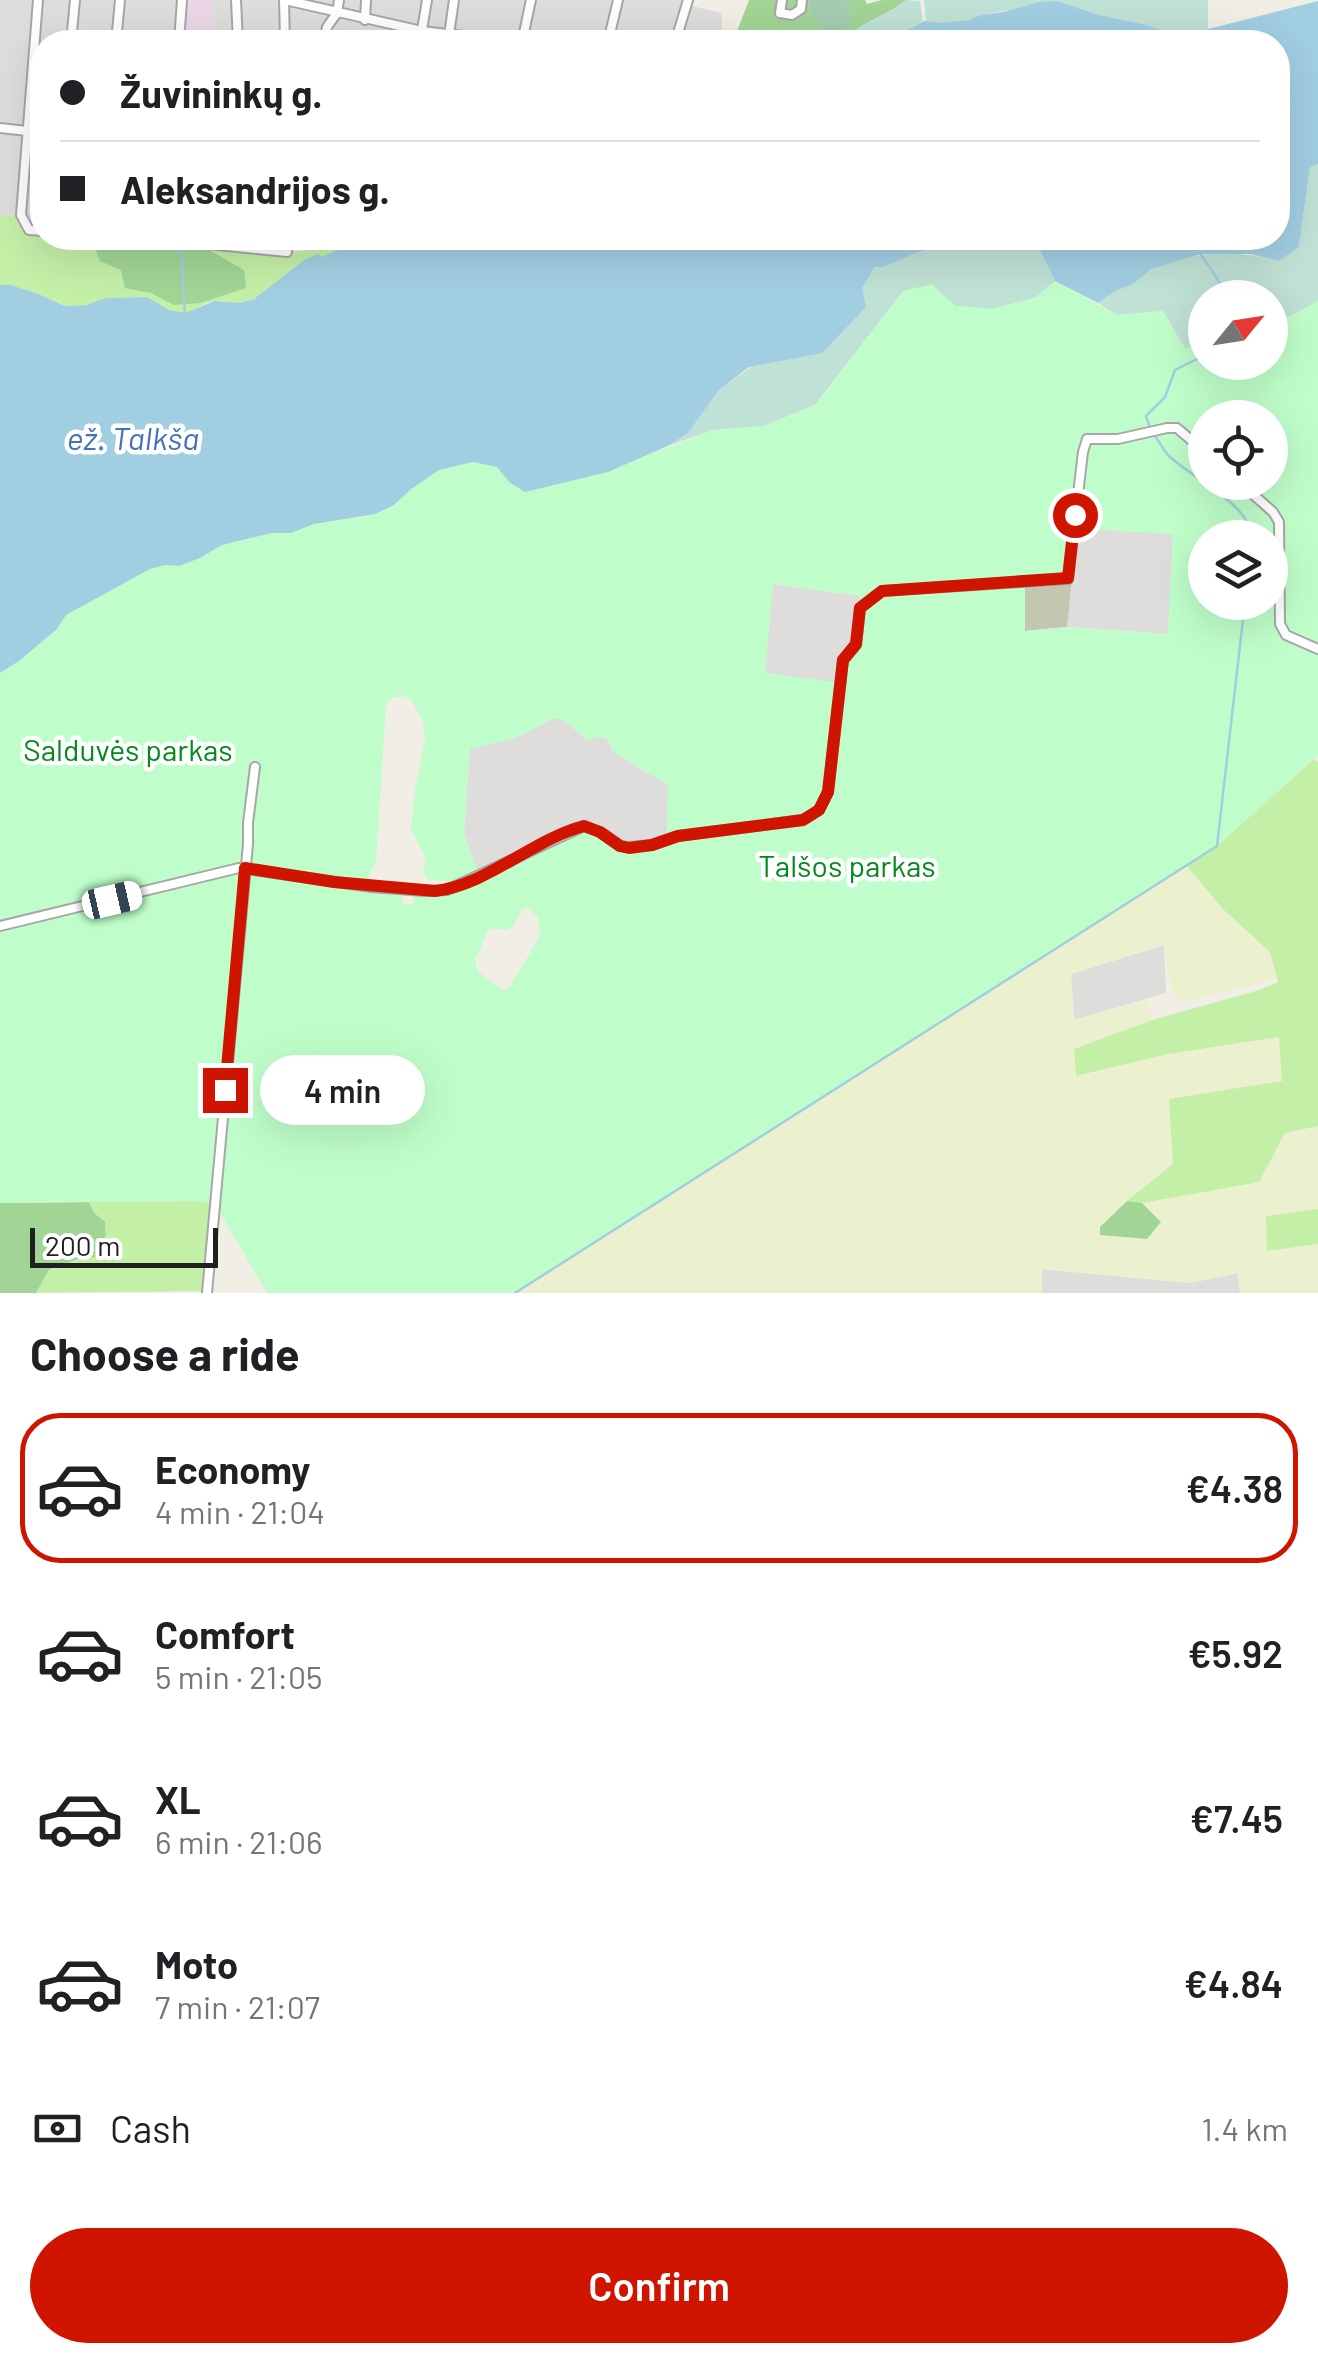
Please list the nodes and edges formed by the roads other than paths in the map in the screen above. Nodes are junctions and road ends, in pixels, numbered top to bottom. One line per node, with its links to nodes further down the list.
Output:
1 (38, 0): 18 (street)
2 (75, 0): 19 (street)
3 (120, 0): 20 (street)
4 (182, 0): 21 (street)
5 (236, 0): 22 (street)
6 (284, 0): 16 (street); 23 (street)
7 (339, 0): 16 (street)
8 (366, 0): 17 (street)
9 (427, 0): 26 (street)
10 (454, 0): 27 (street)
11 (531, 0): 28 (street)
12 (618, 0): 29 (street)
13 (688, 0): 30 (street)
14 (782, 0): 15 (street)
15 (802, 0)
16 (337, 13): 17 (street); 24 (street)
17 (365, 20): 25 (street)
18 (35, 30)
19 (72, 30)
20 (117, 30)
21 (180, 30)
22 (237, 30)
23 (285, 30)
24 (327, 30)
25 (412, 30)
26 (422, 30)
27 (449, 30)
28 (525, 30)
29 (611, 30)
30 (679, 30)
31 (30, 95): 33 (street)
32 (0, 128): 33 (street)
33 (27, 130): 34 (street)
34 (30, 230)
35 (1188, 438): 39 (street)
36 (1260, 500): 37 (street)
37 (1318, 649)
38 (255, 766): 39 (street)
39 (245, 868): 40 (street); 41 (street)
40 (0, 926)
41 (207, 1293)

